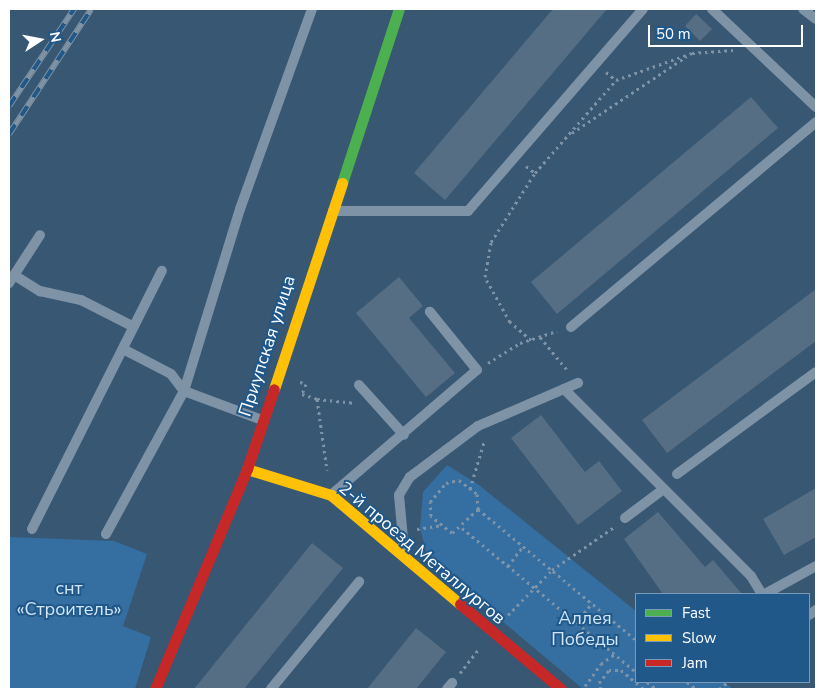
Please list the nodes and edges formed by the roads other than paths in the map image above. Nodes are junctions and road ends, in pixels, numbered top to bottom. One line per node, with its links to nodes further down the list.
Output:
1 (312, 9): 21 (lane)
2 (398, 9): 9 (street, Приупская улица)
3 (643, 9): 9 (lane)
4 (712, 9): 7 (lane)
5 (803, 9): 6 (lane)
6 (816, 19)
7 (816, 107)
8 (816, 122): 15 (lane)
9 (330, 211): 22 (street, Приупская улица)
10 (40, 235): 12 (lane)
11 (162, 271): 14 (lane)
12 (11, 279): 14 (lane)
13 (430, 312): 23 (lane)
14 (134, 327): 16 (lane)
15 (571, 327)
16 (123, 349): 21 (lane); 29 (lane)
17 (816, 372): 25 (lane)
18 (578, 383): 20 (lane)
19 (359, 385): 23 (lane)
20 (564, 389): 26 (lane); 31 (lane)
21 (184, 391): 22 (lane); 30 (lane)
22 (262, 420): 24 (street, Приупская улица)
23 (404, 435): 27 (lane)
24 (248, 469): 27 (street, 2-й проезд Металлургов); 36 (street, Приупская улица)
25 (677, 474)
26 (661, 491): 28 (lane); 34 (lane)
27 (331, 496): 31 (street, 2-й проезд Металлургов)
28 (625, 518)
29 (32, 529)
30 (106, 534)
31 (405, 561): 38 (street, 2-й проезд Металлургов)
32 (816, 566): 35 (lane)
33 (359, 582): 37 (lane)
34 (763, 593)
35 (766, 593)
36 (155, 689)
37 (271, 689)
38 (561, 689)

